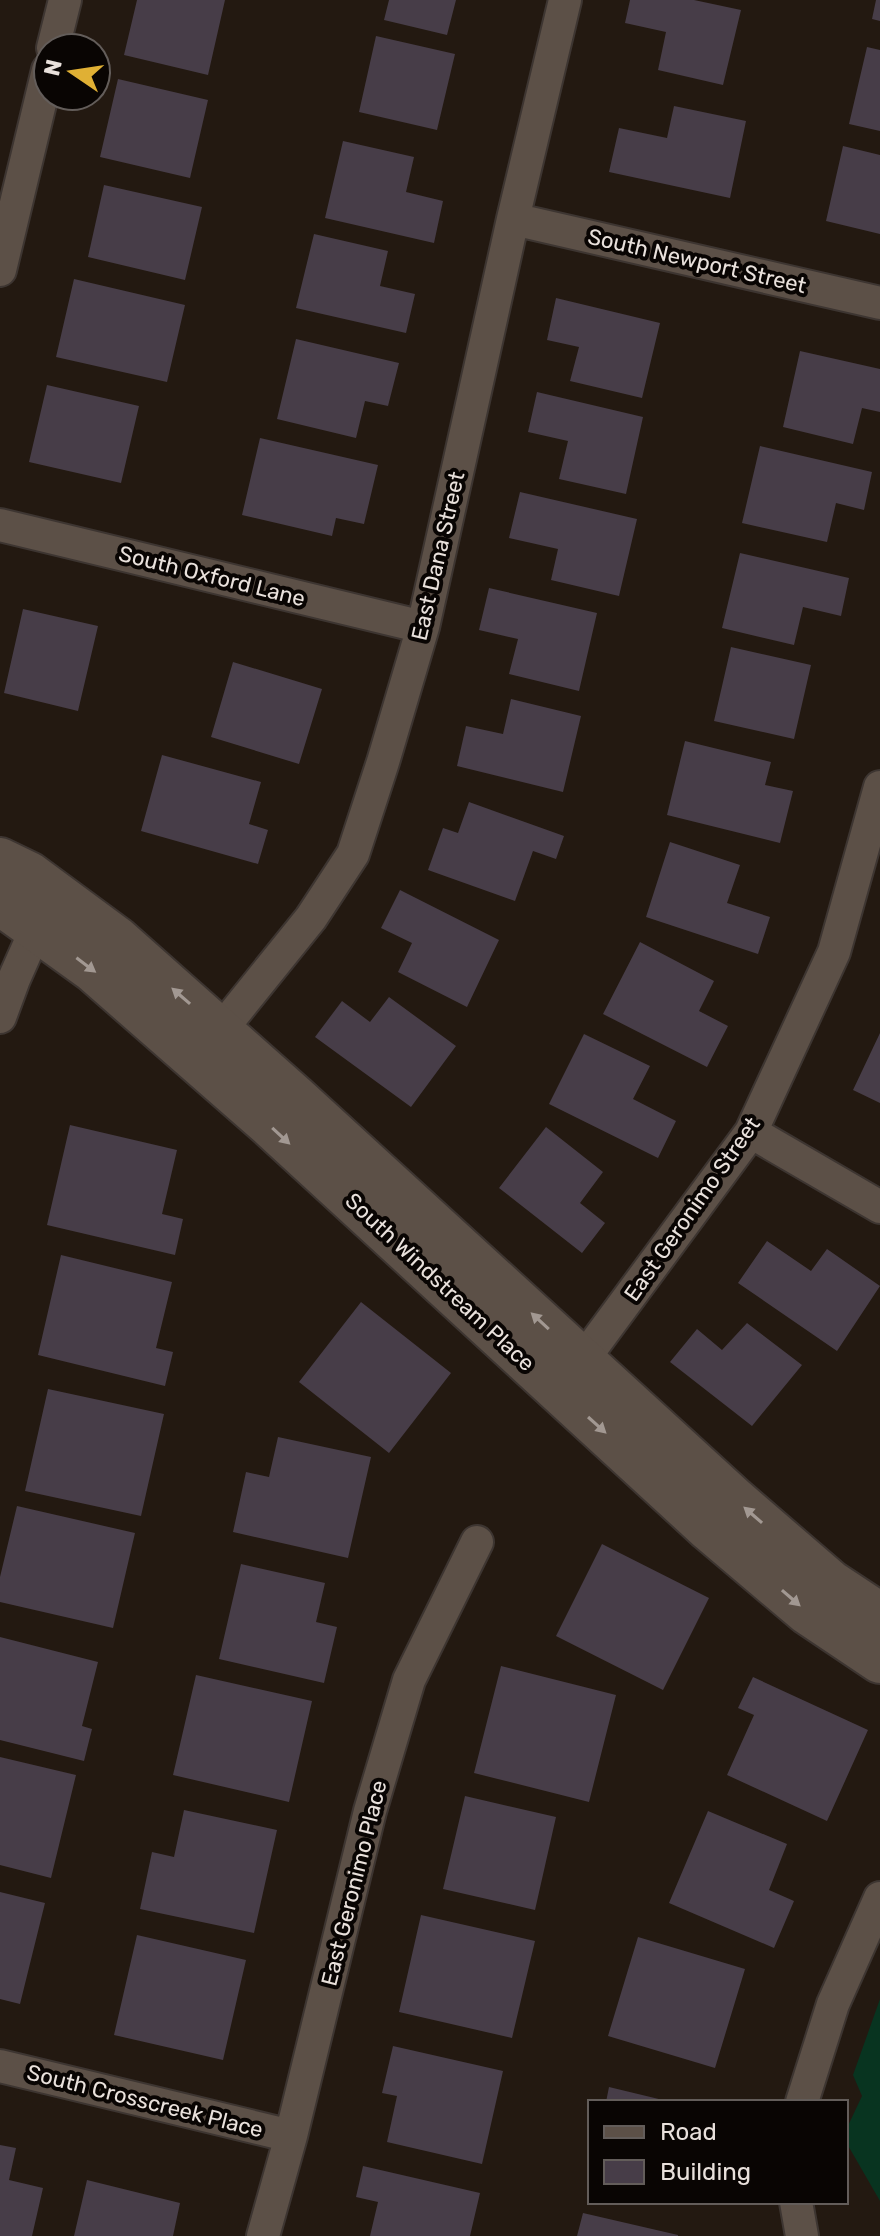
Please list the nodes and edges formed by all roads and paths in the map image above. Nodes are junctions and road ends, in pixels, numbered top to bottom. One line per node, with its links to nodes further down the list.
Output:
1 (65, 0): 3 (street)
2 (565, 0): 5 (street, East Dana Street)
3 (57, 32)
4 (38, 112): 6 (street)
5 (513, 219): 7 (street, South Newport Street); 9 (street, East Dana Street)
6 (0, 270)
7 (880, 303)
8 (0, 525): 9 (street, South Oxford Lane)
9 (423, 627): 15 (street, East Dana Street)
10 (880, 787): 16 (street, East Geronimo Street)
11 (0, 860): 13 (street, South Windstream Place)
12 (0, 903): 13 (street, South Windstream Place)
13 (44, 910): 14 (street); 15 (street, South Windstream Place)
14 (0, 1017)
15 (208, 1046): 18 (street, South Windstream Place)
16 (751, 1132): 17 (street); 18 (street, East Geronimo Street)
17 (880, 1207)
18 (571, 1376): 20 (street, South Windstream Place, one-way to 18); 21 (street, South Windstream Place, one-way to 21)
19 (477, 1542): 25 (street, East Geronimo Place)
20 (880, 1615)
21 (880, 1661)
22 (880, 1898): 24 (street)
23 (0, 2066): 25 (street, South Crosscreek Place)
24 (803, 2100)
25 (291, 2136): 27 (street, East Geronimo Place)
26 (796, 2204): 28 (street)
27 (263, 2236)
28 (802, 2236)

